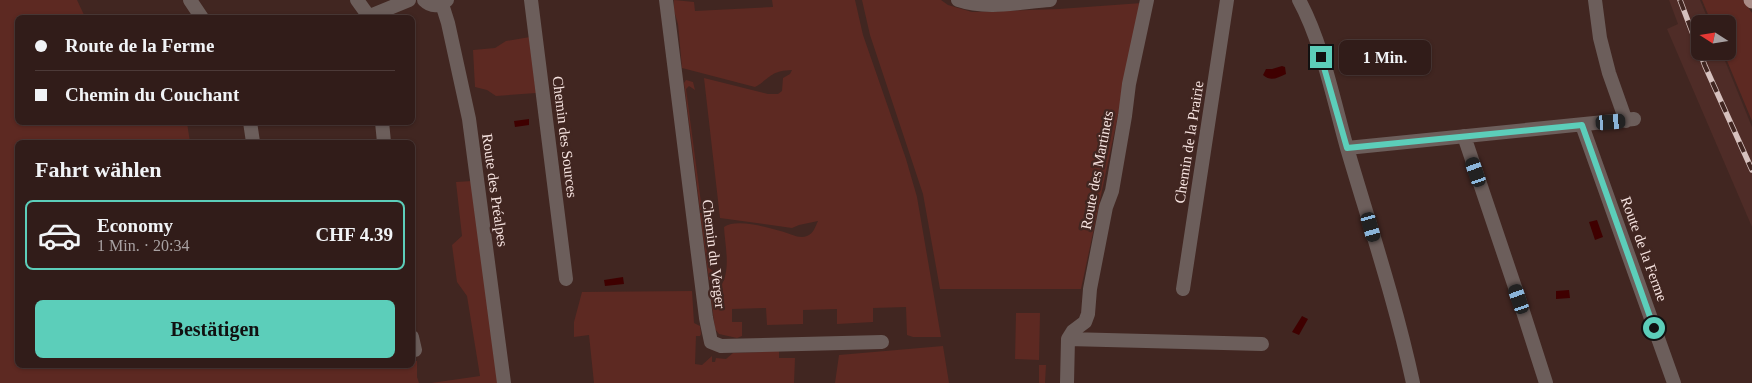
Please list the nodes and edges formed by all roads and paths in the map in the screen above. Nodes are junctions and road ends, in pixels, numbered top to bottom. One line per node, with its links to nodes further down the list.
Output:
1 (190, 0): 14 (street)
2 (357, 0): 15 (street)
3 (409, 0): 16 (street)
4 (424, 0): 13 (street, Route des Préalpes)
5 (531, 0): 24 (street, Chemin des Sources)
6 (666, 0): 27 (street, Chemin du Verger)
7 (958, 0): 8 (street)
8 (1050, 0)
9 (1147, 0): 26 (street, Route des Martinets)
10 (1227, 0): 25 (street, Chemin de la Prairie)
11 (1299, 0): 23 (street)
12 (1595, 0): 19 (street)
13 (444, 2): 29 (street, Route des Préalpes)
14 (200, 15)
15 (368, 15)
16 (375, 15)
17 (250, 125): 21 (street)
18 (382, 125): 22 (street)
19 (1582, 125): 20 (street); 33 (street, Route de la Ferme)
20 (1464, 136): 23 (street); 32 (street)
21 (253, 140)
22 (384, 140)
23 (1347, 148): 31 (street)
24 (566, 279)
25 (1183, 289)
26 (1068, 340): 28 (street); 30 (street)
27 (882, 342)
28 (1262, 344)
29 (504, 383)
30 (1067, 383)
31 (1413, 383)
32 (1546, 383)
33 (1674, 383)

